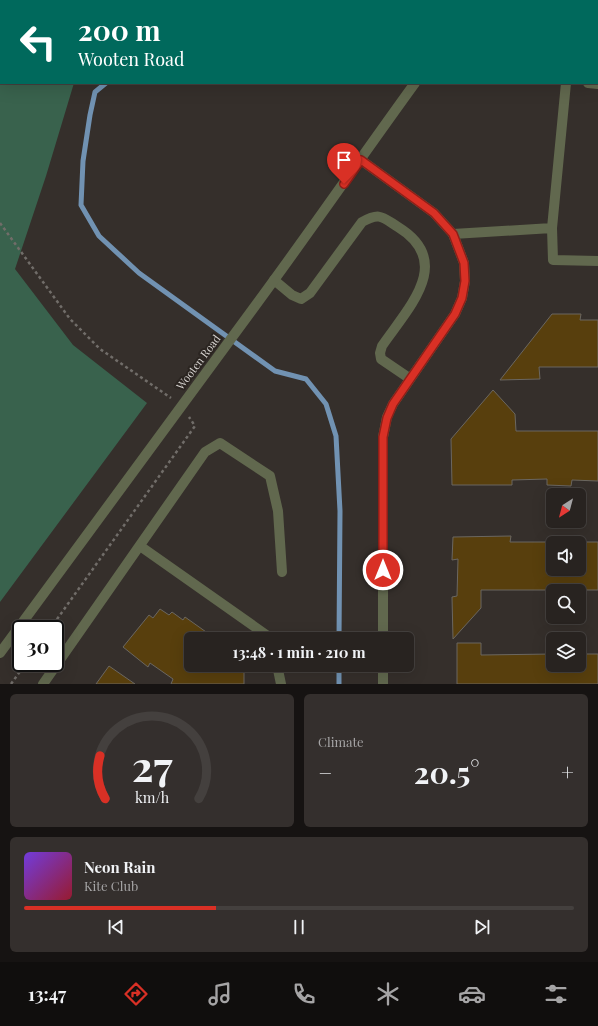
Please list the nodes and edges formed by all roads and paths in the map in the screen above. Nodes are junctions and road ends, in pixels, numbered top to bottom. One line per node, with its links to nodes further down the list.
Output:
1 (414, 84): 3 (street, Wooten Road)
2 (566, 84): 5 (street)
3 (361, 160): 6 (street); 8 (street, Wooten Road)
4 (0, 223): 10 (path)
5 (552, 228): 6 (street); 7 (street)
6 (453, 234): 9 (street)
7 (598, 261)
8 (274, 280): 9 (street); 10 (street, Wooten Road)
9 (409, 378): 16 (street)
10 (181, 405): 17 (street, Wooten Road)
11 (195, 426): 14 (path)
12 (140, 546): 13 (street); 15 (street); 22 (street)
13 (282, 572)
14 (56, 620)
15 (262, 632)
16 (383, 632)
17 (0, 653)
18 (20, 672): 21 (path)
19 (278, 672): 23 (street)
20 (383, 672): 24 (street)
21 (11, 684)
22 (43, 684)
23 (281, 684)
24 (383, 684)

